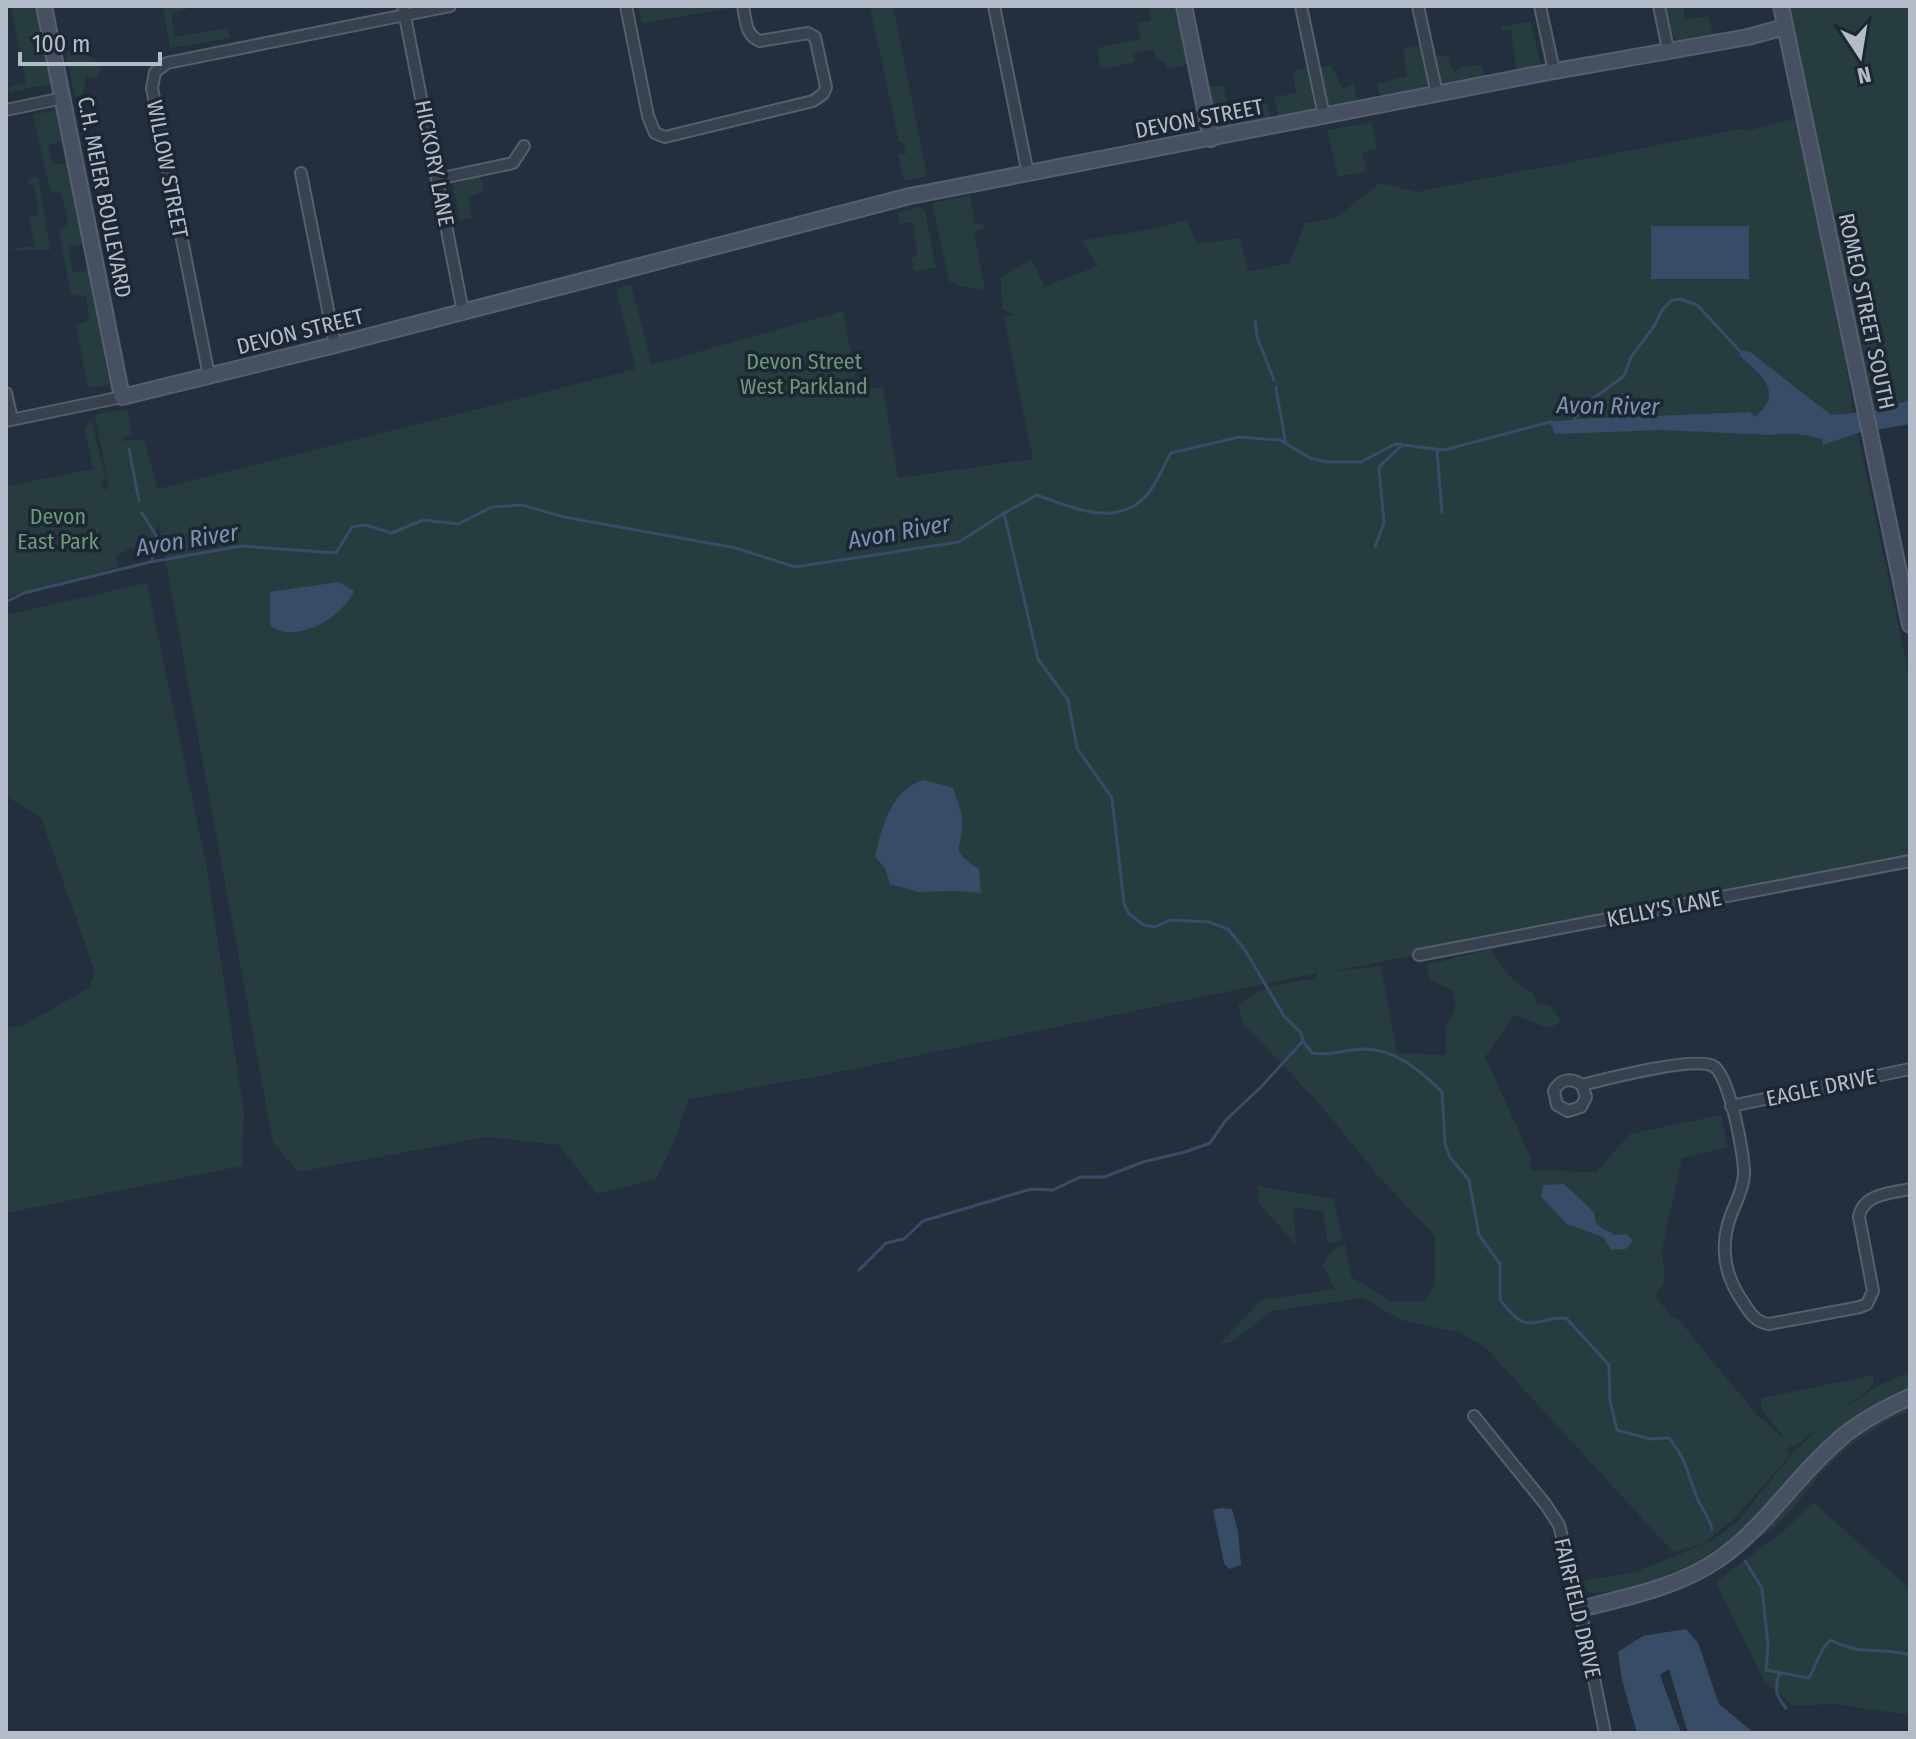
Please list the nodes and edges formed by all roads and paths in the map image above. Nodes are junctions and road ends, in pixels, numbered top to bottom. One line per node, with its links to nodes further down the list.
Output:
1 (44, 6): 17 (street, C.H. MEIER BOULEVARD)
2 (450, 6): 12 (street, WILLOW STREET)
3 (626, 6): 4 (street)
4 (743, 6)
5 (994, 6): 23 (street)
6 (1184, 6): 20 (street)
7 (1301, 6): 19 (street)
8 (1418, 6): 16 (street)
9 (1540, 6): 15 (street)
10 (1659, 6): 14 (street)
11 (1781, 6): 13 (street, ROMEO STREET SOUTH)
12 (404, 11): 24 (street, HICKORY LANE); 27 (street, WILLOW STREET)
13 (1785, 27): 14 (street, DEVON STREET); 31 (street, ROMEO STREET SOUTH)
14 (1668, 49): 15 (street, DEVON STREET)
15 (1554, 71): 16 (street, DEVON STREET)
16 (1437, 94): 19 (street, DEVON STREET)
17 (63, 98): 18 (street); 29 (street, C.H. MEIER BOULEVARD)
18 (6, 110)
19 (1324, 116): 20 (street, DEVON STREET)
20 (1211, 139): 23 (street, DEVON STREET)
21 (524, 146): 24 (street)
22 (301, 173): 26 (street)
23 (1028, 174): 25 (street, DEVON STREET)
24 (438, 179): 25 (street, HICKORY LANE)
25 (463, 312): 26 (street, DEVON STREET)
26 (335, 345): 27 (street, DEVON STREET)
27 (209, 376): 29 (street, DEVON STREET)
28 (6, 393): 30 (street)
29 (122, 397): 30 (street, DEVON STREET)
30 (9, 420)
31 (1910, 625)
32 (1910, 861): 33 (street, KELLY'S LANE)
33 (1419, 955)
34 (1910, 1069): 36 (street, EAGLE DRIVE)
35 (1582, 1085): 36 (street)
36 (1731, 1106): 37 (street)
37 (1910, 1189)
38 (1910, 1397): 40 (street)
39 (1474, 1416): 40 (street, FAIRFIELD DRIVE)
40 (1580, 1609): 41 (street, FAIRFIELD DRIVE)
41 (1605, 1733)

